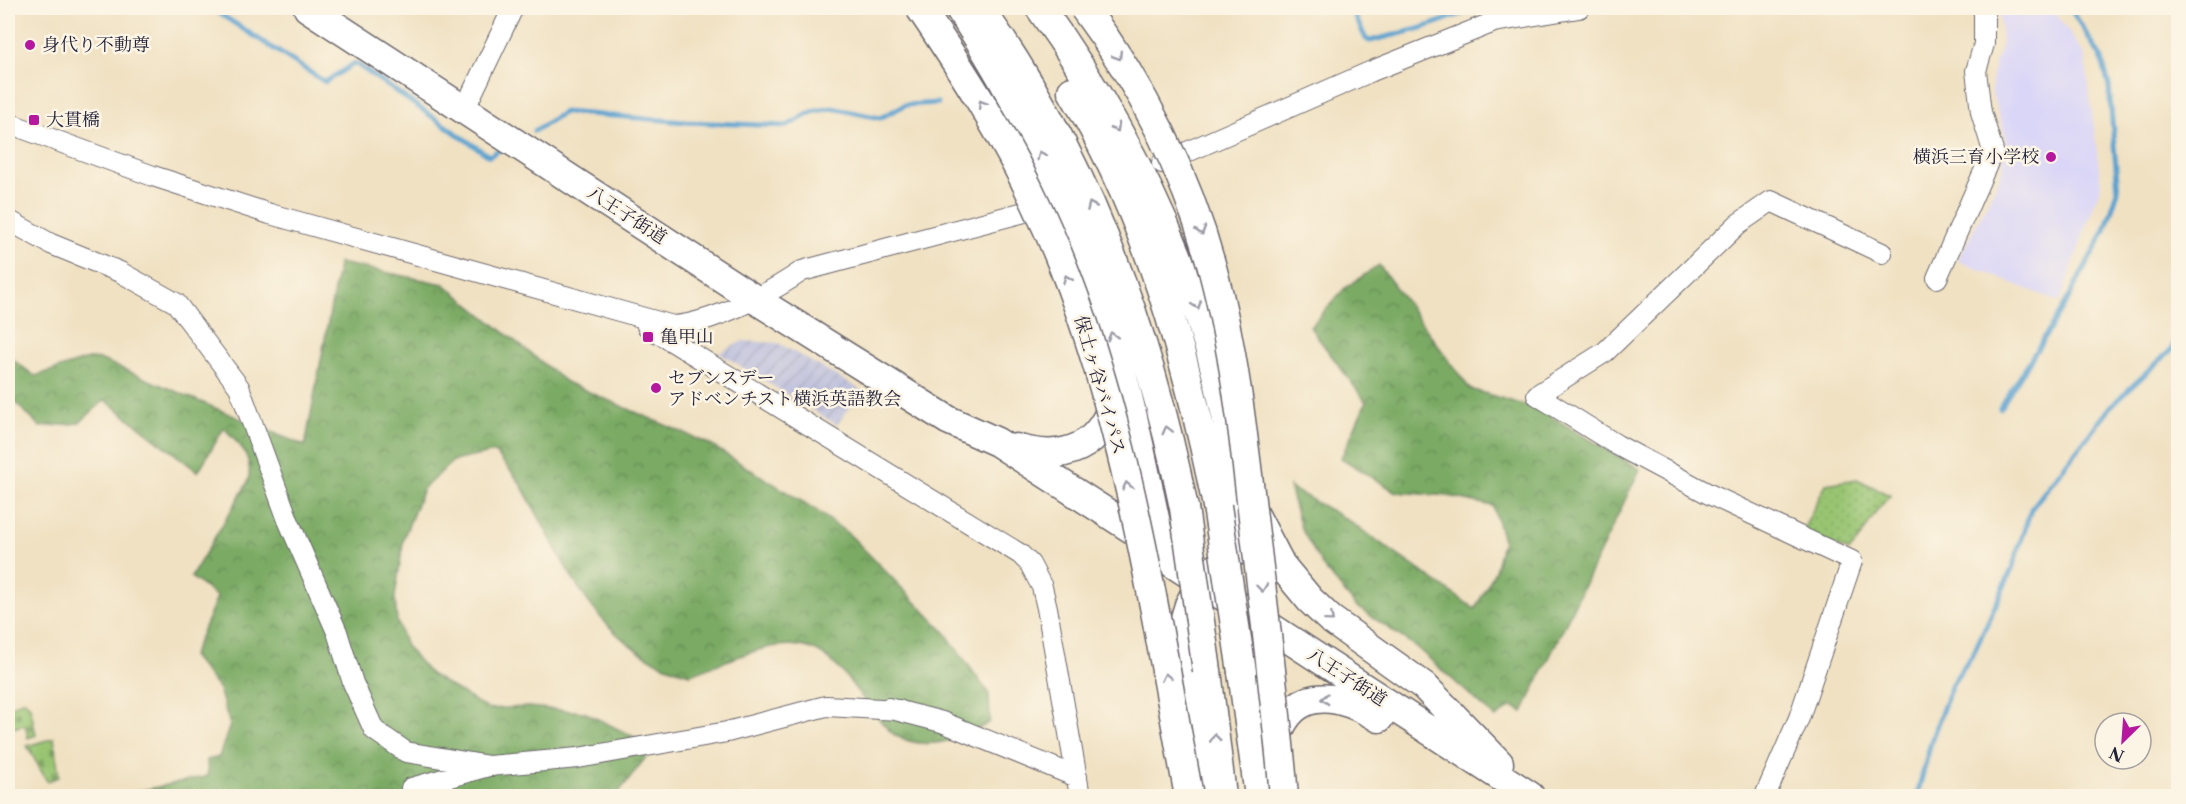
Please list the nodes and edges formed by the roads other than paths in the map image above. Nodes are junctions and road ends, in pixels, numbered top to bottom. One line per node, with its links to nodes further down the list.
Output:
1 (308, 8): 11 (highway, 八王子街道)
2 (513, 8): 11 (street)
3 (920, 8): 34 (highway, 保土ヶ谷バイパス, one-way to 3, bridge)
4 (959, 8): 20 (highway, one-way to 4)
5 (979, 8): 36 (highway, one-way to 5, bridge)
6 (1020, 8): 37 (highway, bridge)
7 (1040, 8): 23 (highway, one-way to 23)
8 (1084, 8): 39 (highway, one-way to 39, bridge)
9 (1579, 8): 13 (street)
10 (1982, 8): 17 (street)
11 (465, 108): 18 (highway, 八王子街道)
12 (8, 123): 19 (street)
13 (1161, 163)
14 (1043, 207): 18 (street)
15 (8, 220): 31 (street)
16 (1882, 253): 41 (street)
17 (1937, 278)
18 (753, 297): 19 (street); 21 (highway, 八王子街道)
19 (632, 317): 32 (street)
20 (1120, 368): 22 (highway); 24 (highway)
21 (948, 420): 22 (highway, 八王子街道); 24 (highway, 八王子街道)
22 (997, 442): 24 (highway, 八王子街道)
23 (1230, 442): 25 (highway); 40 (highway, one-way to 40)
24 (1163, 557): 25 (highway, 八王子街道)
25 (1202, 582): 26 (highway, 八王子街道); 35 (highway)
26 (1249, 613): 29 (highway); 30 (highway, 八王子街道)
27 (857, 701): 28 (street)
28 (899, 710): 31 (street); 32 (street)
29 (1273, 752): 30 (highway, one-way to 29); 38 (highway)
30 (1473, 759): 40 (highway, 八王子街道)
31 (489, 766): 33 (street)
32 (1078, 787)
33 (411, 788)
34 (1189, 796)
35 (1202, 796)
36 (1222, 796)
37 (1259, 796)
38 (1278, 796)
39 (1284, 796)
40 (1531, 796)
41 (1765, 796)

